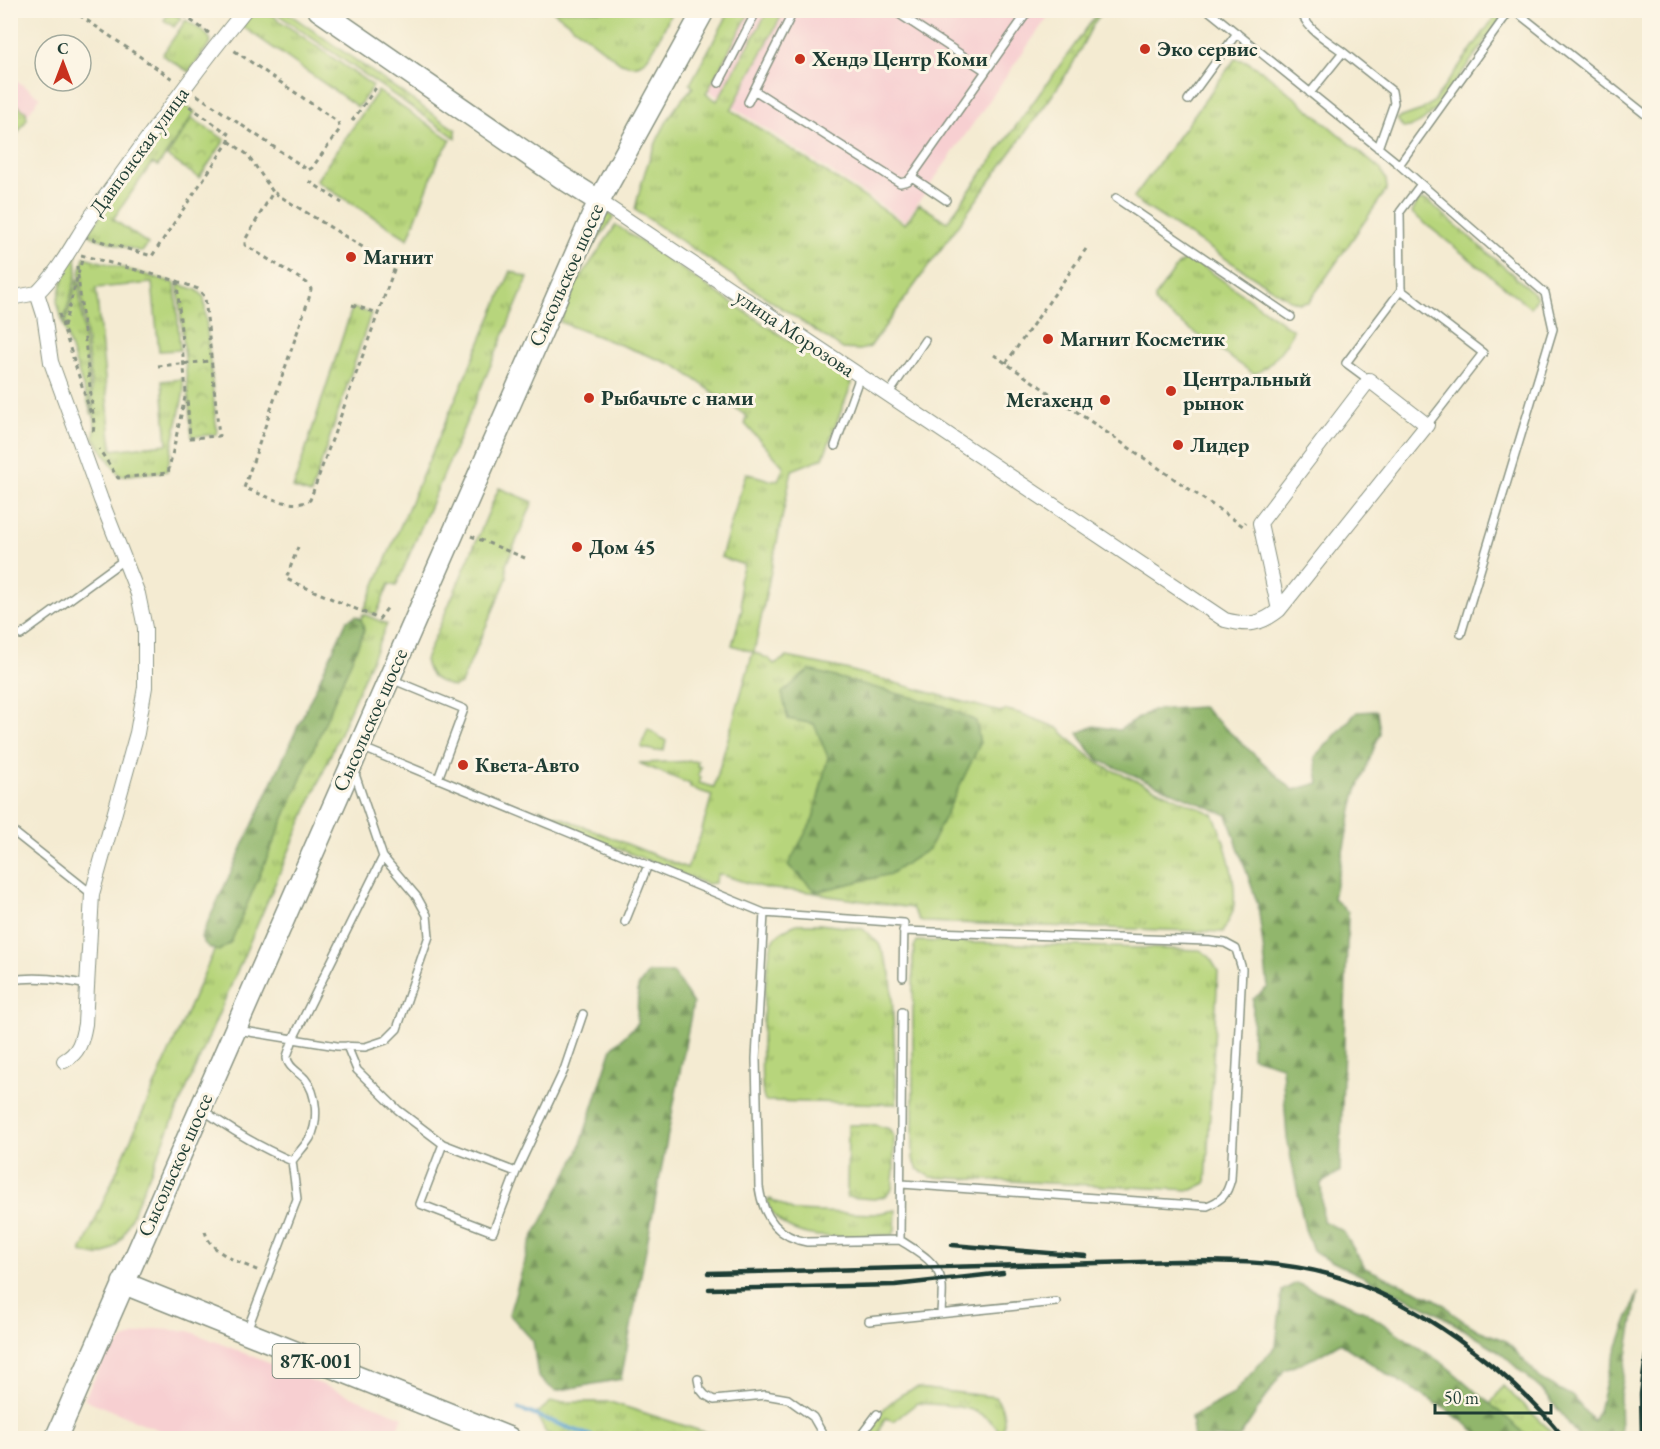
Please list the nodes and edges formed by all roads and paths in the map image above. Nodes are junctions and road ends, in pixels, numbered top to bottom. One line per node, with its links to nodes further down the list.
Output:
1 (72, 10): 19 (path)
2 (176, 10): 14 (path)
3 (245, 10): 14 (street, Давпонская улица)
4 (319, 10): 35 (main road, улица Морозова)
5 (704, 10): 35 (main road, Сысольское шоссе)
6 (757, 10): 17 (lane)
7 (794, 10): 20 (lane)
8 (893, 10): 16 (lane)
9 (1029, 10): 16 (lane)
10 (1209, 10): 13 (lane)
11 (1302, 10): 15 (lane)
12 (1512, 10): 24 (lane); 28 (lane)
13 (1237, 33): 21 (lane); 22 (lane)
14 (220, 41): 19 (street, Давпонская улица); 19 (path)
15 (1343, 52): 21 (lane); 27 (lane)
16 (986, 71): 29 (lane)
17 (719, 83)
18 (378, 85): 25 (path)
19 (185, 88): 38 (street, Давпонская улица)
20 (754, 90): 23 (lane); 29 (lane)
21 (1310, 93): 27 (lane)
22 (1188, 100)
23 (748, 102)
24 (1650, 118)
25 (352, 121)
26 (229, 141): 26 (path); 32 (path)
27 (1378, 148): 28 (lane)
28 (1399, 165): 31 (lane)
29 (912, 177): 34 (lane)
30 (309, 181): 36 (path)
31 (1421, 184): 42 (lane); 74 (lane)
32 (273, 192): 43 (path); 49 (path)
33 (1116, 198): 50 (lane)
34 (946, 200)
35 (599, 201): 58 (street, улица Морозова); 76 (main road, Сысольское шоссе)
36 (342, 203)
37 (1086, 249): 56 (path)
38 (72, 253): 39 (path); 40 (path); 44 (street, Давпонская улица)
39 (83, 255): 40 (path); 41 (path)
40 (78, 273): 51 (path); 62 (path)
41 (177, 281): 54 (path); 55 (path)
42 (1401, 290): 59 (lane); 63 (lane)
43 (310, 292): 45 (path); 49 (path)
44 (37, 293): 46 (street); 71 (street)
45 (318, 294)
46 (10, 298)
47 (352, 305): 49 (path)
48 (58, 310): 51 (path)
49 (378, 313)
50 (1291, 317)
51 (63, 327): 62 (path)
52 (925, 340): 61 (lane)
53 (994, 355): 56 (path)
54 (211, 362): 55 (path); 60 (path)
55 (184, 363): 57 (path); 60 (path)
56 (1006, 363): 67 (path)
57 (158, 366)
58 (860, 376): 61 (street, улица Морозова); 65 (lane)
59 (1369, 380): 63 (street); 73 (street)
60 (186, 393): 66 (path)
61 (888, 394): 73 (street, улица Морозова)
62 (94, 424): 64 (path)
63 (1427, 425): 73 (street)
64 (92, 439)
65 (835, 446)
66 (99, 448)
67 (1250, 517)
68 (470, 535): 70 (path)
69 (298, 547): 72 (path)
70 (525, 558)
71 (125, 559): 75 (lane); 82 (street)
72 (388, 607)
73 (1279, 610)
74 (1461, 634)
75 (21, 635)
76 (389, 678): 77 (main road, Сысольское шоссе); 78 (lane)
77 (355, 754): 78 (lane); 80 (lane); 91 (main road, Сысольское шоссе)
78 (438, 779): 81 (lane)
79 (10, 830): 82 (lane)
80 (384, 857): 92 (lane); 93 (lane)
81 (648, 865): 83 (lane); 84 (lane)
82 (93, 894): 88 (street)
83 (764, 913): 85 (lane); 101 (lane)
84 (625, 922)
85 (903, 931): 86 (lane); 99 (lane)
86 (903, 977)
87 (10, 980): 88 (lane)
88 (87, 985): 94 (street)
89 (902, 1012): 99 (lane)
90 (583, 1014): 98 (lane)
91 (234, 1030): 92 (lane); 95 (main road, Сысольское шоссе)
92 (293, 1039): 93 (lane); 97 (lane)
93 (347, 1046): 96 (lane)
94 (64, 1061)
95 (200, 1108): 97 (lane); 103 (main road, Сысольское шоссе)
96 (443, 1144): 98 (lane); 98 (lane)
97 (292, 1161): 102 (lane)
98 (516, 1172)
99 (902, 1184): 101 (lane)
100 (205, 1231): 102 (path)
101 (900, 1240): 105 (lane)
102 (268, 1276): 107 (lane)
103 (123, 1283): 107 (main road, 87К-001); 110 (main road, Сысольское шоссе)
104 (1056, 1302): 105 (lane)
105 (941, 1314): 106 (lane)
106 (869, 1321)
107 (246, 1333): 111 (main road, 87К-001)
108 (698, 1379): 112 (lane)
109 (877, 1414): 113 (lane)
110 (56, 1438)
111 (509, 1438)
112 (825, 1438)
113 (859, 1438)

